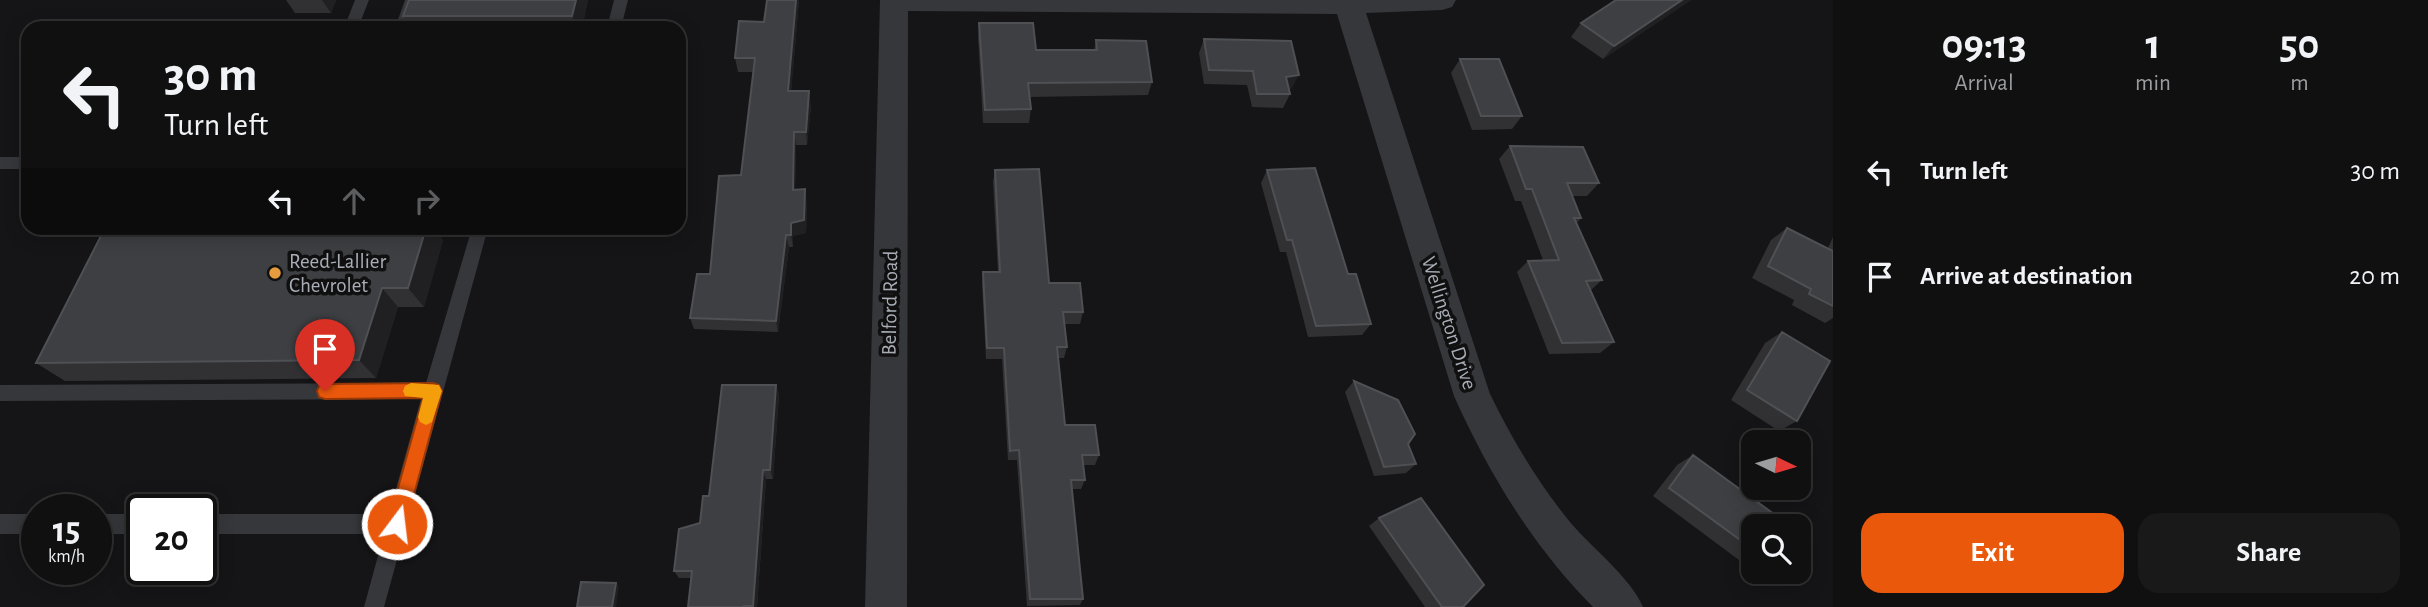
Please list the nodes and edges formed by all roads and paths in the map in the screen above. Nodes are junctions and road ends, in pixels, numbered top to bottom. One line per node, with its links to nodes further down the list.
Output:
1 (362, 0): 7 (lane)
2 (412, 0): 8 (lane)
3 (621, 0): 9 (lane)
4 (1442, 0): 6 (street)
5 (894, 1): 6 (street); 20 (street, Belford Road)
6 (1348, 2): 21 (street, Wellington Drive)
7 (354, 21)
8 (404, 21)
9 (616, 21)
10 (0, 163): 11 (lane)
11 (21, 163)
12 (478, 235): 13 (lane)
13 (433, 391): 14 (lane); 18 (lane)
14 (0, 393)
15 (0, 524): 16 (lane)
16 (21, 524)
17 (217, 524): 18 (lane)
18 (397, 524): 19 (lane)
19 (374, 607)
20 (886, 607)
21 (1622, 607)

